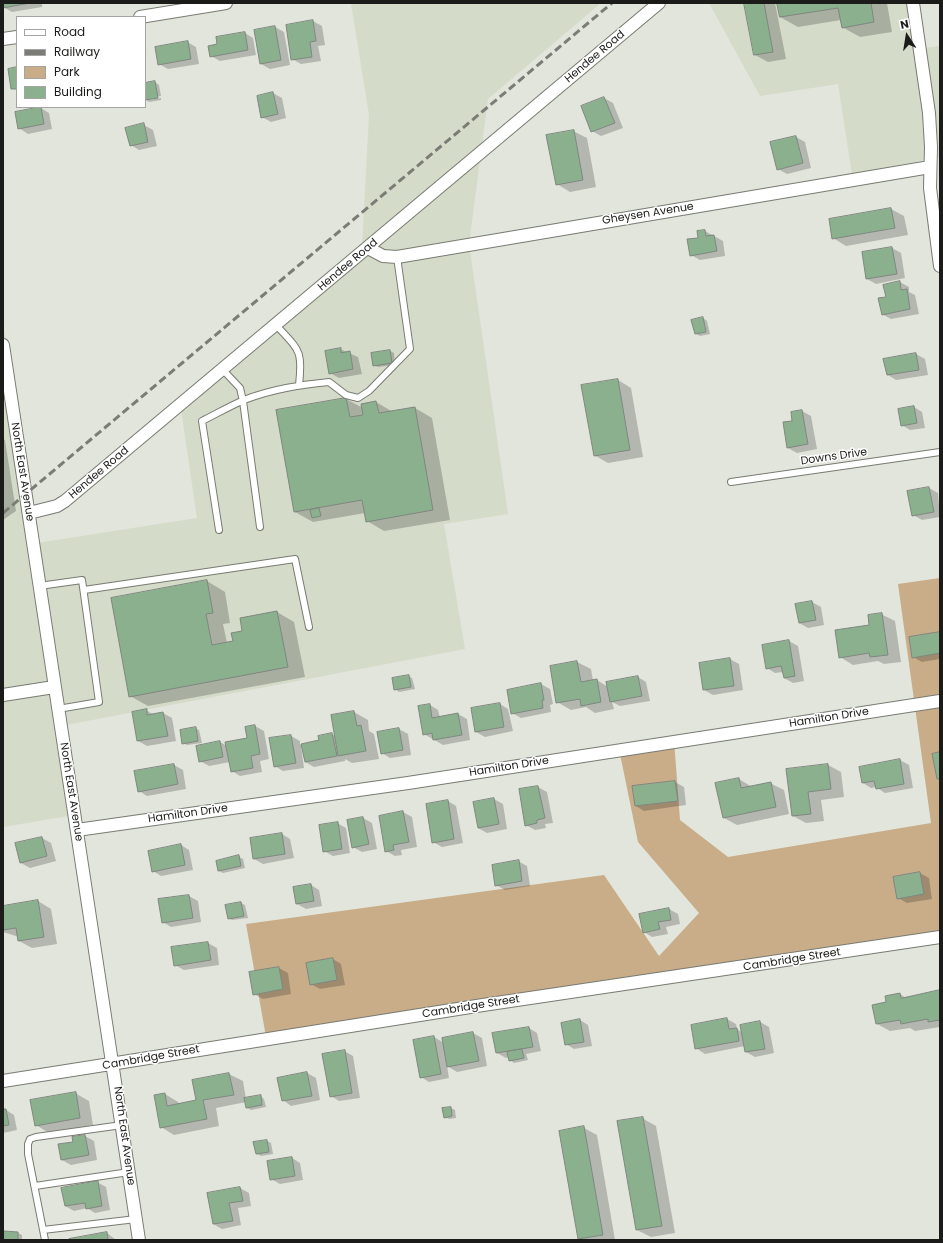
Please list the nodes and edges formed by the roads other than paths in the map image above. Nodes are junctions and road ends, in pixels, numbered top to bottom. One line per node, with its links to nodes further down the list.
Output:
1 (226, 3): 4 (street)
2 (659, 3): 8 (street, Hendee Road)
3 (913, 3): 7 (street)
4 (146, 16)
5 (16, 37): 6 (street)
6 (3, 39)
7 (930, 167): 9 (street, Gheysen Avenue); 10 (street)
8 (368, 248): 9 (street, Gheysen Avenue); 11 (street, Hendee Road)
9 (397, 257): 14 (lane)
10 (940, 266)
11 (276, 325): 13 (street, Hendee Road); 14 (lane)
12 (3, 345): 18 (street, North East Avenue)
13 (222, 370): 15 (lane); 18 (street, Hendee Road)
14 (299, 385): 15 (lane)
15 (243, 401): 19 (lane); 20 (lane)
16 (940, 452): 17 (lane, Downs Drive)
17 (731, 482)
18 (28, 514): 21 (street, North East Avenue)
19 (260, 527)
20 (219, 530)
21 (39, 586): 22 (lane); 24 (street, North East Avenue)
22 (84, 590): 23 (lane); 27 (lane)
23 (309, 627)
24 (54, 687): 25 (street); 27 (street, North East Avenue)
25 (3, 695)
26 (940, 701): 28 (street, Hamilton Drive)
27 (58, 709): 28 (street, North East Avenue)
28 (77, 830): 30 (street, North East Avenue)
29 (940, 938): 30 (street, Cambridge Street)
30 (114, 1064): 31 (street, Cambridge Street); 32 (street, North East Avenue)
31 (3, 1081)
32 (122, 1125): 33 (street, North East Avenue); 34 (lane)
33 (129, 1172): 34 (lane); 35 (street, North East Avenue)
34 (35, 1186): 36 (lane)
35 (136, 1219): 36 (lane); 38 (street, North East Avenue)
36 (43, 1230): 37 (lane)
37 (45, 1240)
38 (139, 1240)

